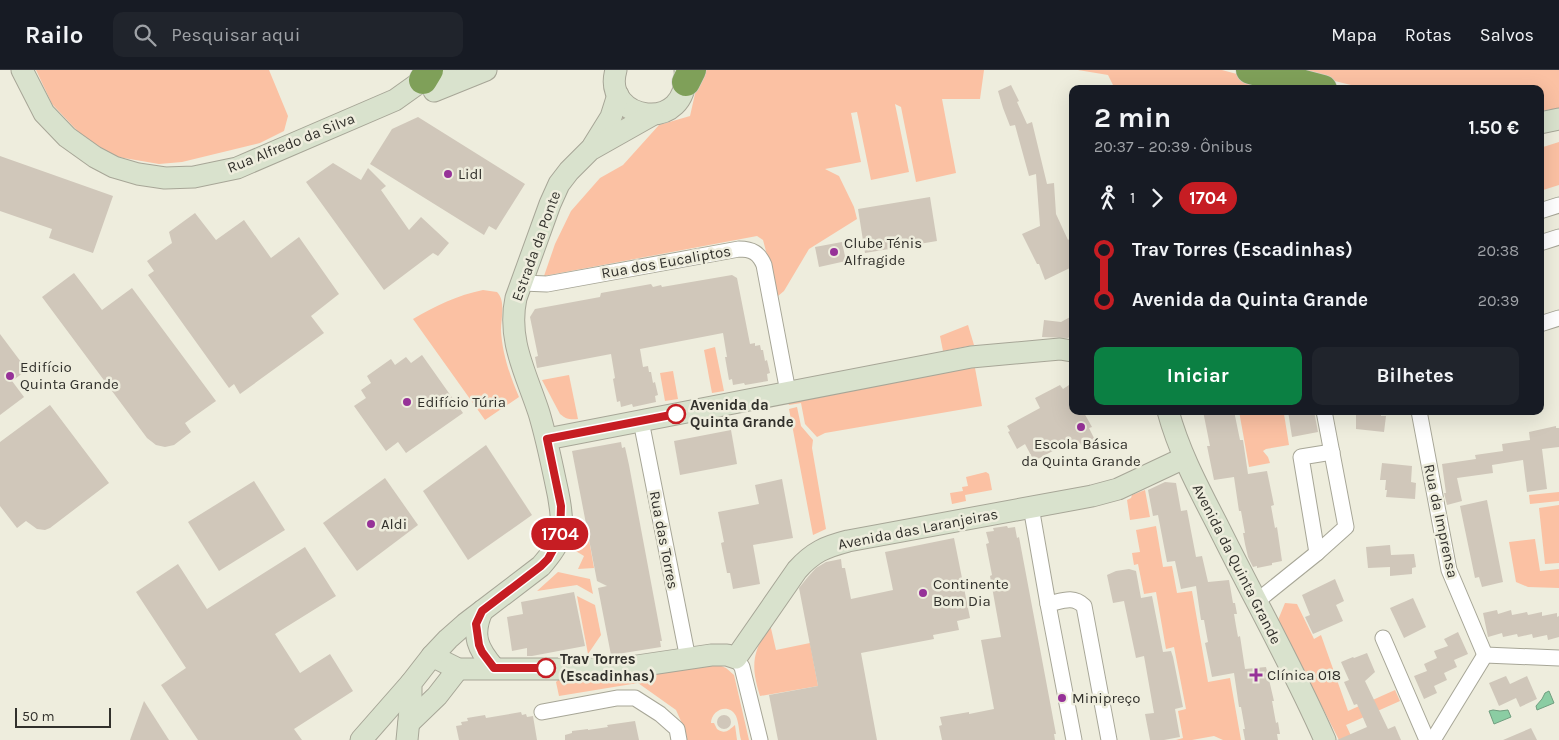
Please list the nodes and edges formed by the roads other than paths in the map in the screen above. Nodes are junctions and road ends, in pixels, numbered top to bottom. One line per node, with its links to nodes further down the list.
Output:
1 (22, 70): 10 (street, Rua Alfredo da Silva)
2 (449, 70): 7 (street, Rua Alfredo da Silva)
3 (486, 70): 10 (street, Rua Alfredo da Silva)
4 (1250, 70): 8 (highway)
5 (614, 71): 9 (street)
6 (688, 74): 11 (street, Estrada da Ponte)
7 (426, 75): 10 (street, Rua Alfredo da Silva)
8 (1308, 85)
9 (618, 94): 11 (street); 14 (street, Estrada da Ponte)
10 (395, 100)
11 (652, 115): 14 (street, Estrada da Ponte)
12 (1559, 119): 13 (street)
13 (1544, 122)
14 (590, 150): 19 (street, Estrada da Ponte)
15 (1559, 204): 16 (street)
16 (1544, 210)
17 (1559, 237): 18 (street)
18 (1544, 242)
19 (522, 283): 23 (street, Rua dos Eucaliptos); 28 (street, Estrada da Ponte)
20 (1559, 318): 21 (street)
21 (1544, 323)
22 (1068, 348): 23 (street)
23 (788, 392): 27 (street)
24 (1169, 415): 30 (street, Avenida da Quinta Grande)
25 (1325, 415): 29 (street)
26 (1420, 415): 37 (street, Rua da Imprensa)
27 (641, 421): 28 (street); 41 (street, Rua das Torres)
28 (547, 439): 35 (street)
29 (1332, 452): 32 (street); 32 (street)
30 (1184, 458): 31 (street, Avenida das Laranjeiras); 33 (street, Avenida da Quinta Grande)
31 (1030, 507): 34 (street); 39 (street, Avenida das Laranjeiras)
32 (1317, 553): 33 (street)
33 (1256, 602): 52 (street, Avenida da Quinta Grande)
34 (1048, 604): 50 (street); 51 (street)
35 (482, 611): 38 (street); 42 (street)
36 (1383, 638): 53 (street)
37 (1485, 655): 40 (street); 54 (street)
38 (432, 656): 43 (street); 44 (street)
39 (736, 658): 41 (street); 49 (street)
40 (1559, 658)
41 (688, 659): 42 (street)
42 (494, 668): 43 (street)
43 (458, 669): 46 (street)
44 (411, 683): 46 (street); 47 (street)
45 (542, 712): 48 (street)
46 (408, 732)
47 (360, 740)
48 (679, 740)
49 (760, 740)
50 (1074, 740)
51 (1109, 740)
52 (1326, 740)
53 (1427, 740)
54 (1433, 740)

